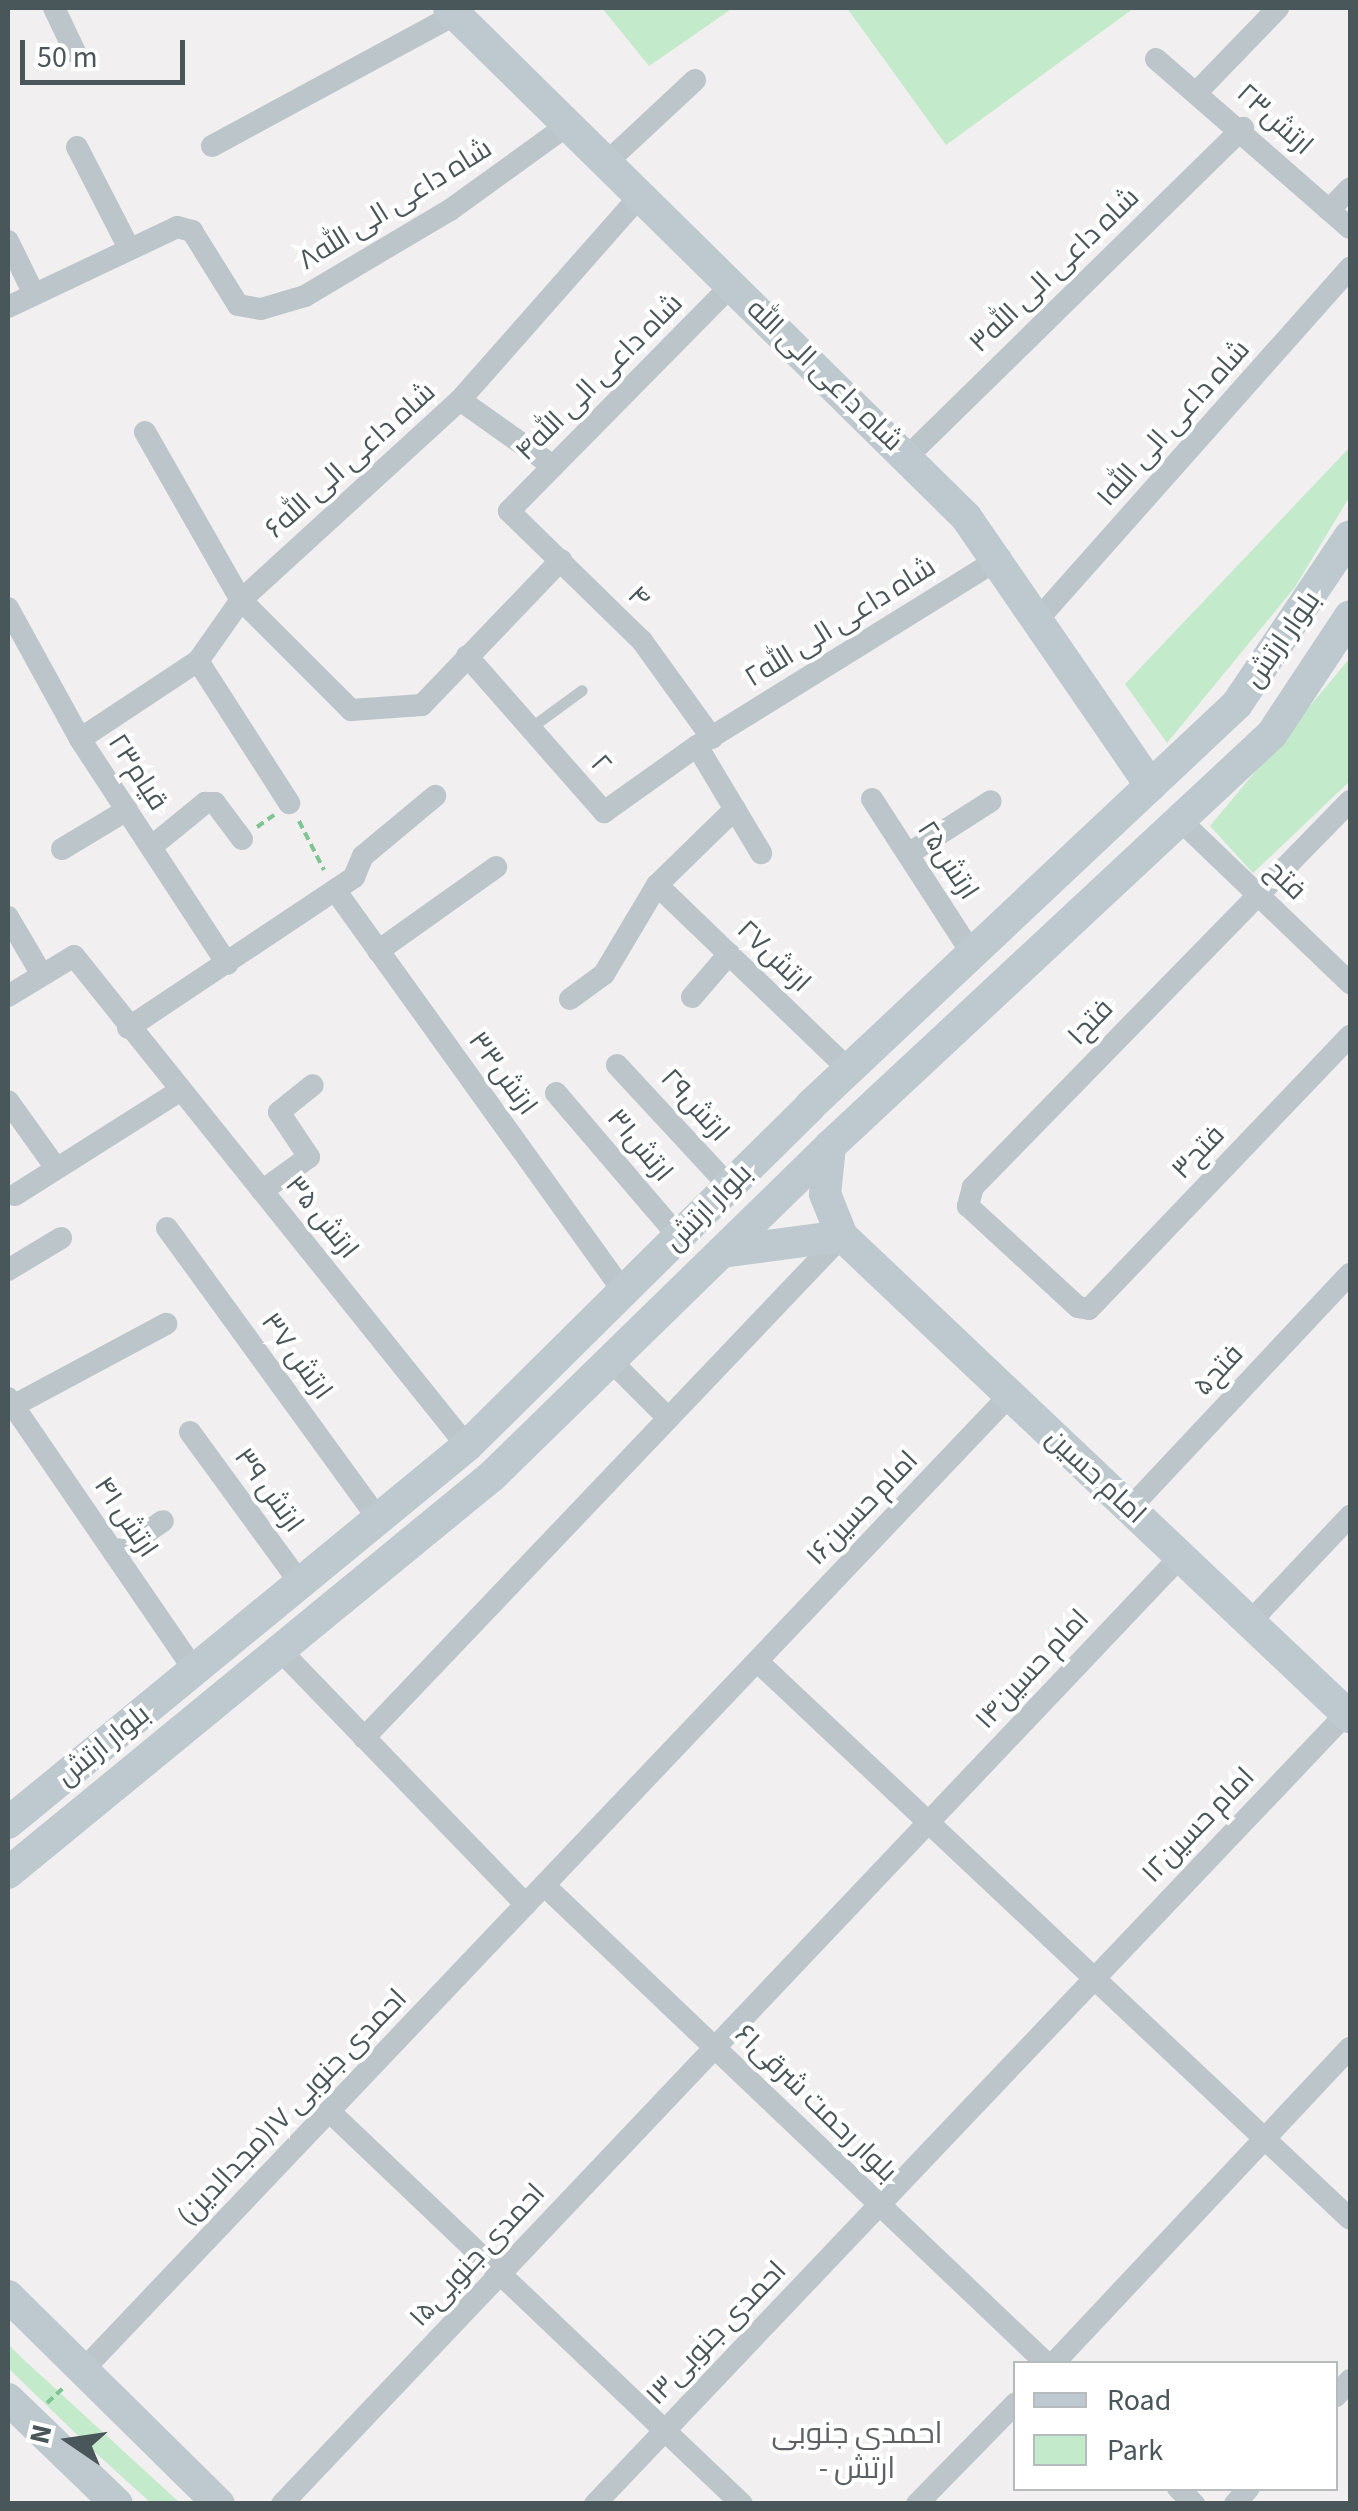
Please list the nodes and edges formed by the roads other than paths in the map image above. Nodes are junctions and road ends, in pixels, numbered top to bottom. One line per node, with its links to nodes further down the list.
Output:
1 (54, 8): 4 (street)
2 (1278, 8): 7 (street)
3 (453, 11): 8 (main road, شاه داعی الی الله); 10 (street)
4 (76, 52)
5 (1156, 59): 7 (street, ارتش۲۳)
6 (694, 80): 12 (street)
7 (1197, 92): 9 (street, ارتش۲۳)
8 (565, 126): 12 (main road, شاه داعی الی الله); 18 (street, شاه داعی الی الله۸)
9 (1243, 128): 15 (street, ارتش۲۳); 25 (street, شاه داعی الی الله۳)
10 (212, 146)
11 (77, 148): 18 (street)
12 (606, 164): 14 (main road, شاه داعی الی الله)
13 (1350, 188): 15 (street)
14 (638, 198): 20 (main road, شاه داعی الی الله); 23 (street, شاه داعی الی الله۶)
15 (1329, 210): 16 (street, ارتش۲۳)
16 (1350, 228)
17 (8, 241): 21 (street)
18 (129, 248): 21 (street)
19 (1350, 268): 34 (street, شاه داعی الی الله۱)
20 (732, 285): 25 (main road, شاه داعی الی الله); 26 (street, شاه داعی الی الله۴)
21 (34, 294): 22 (street)
22 (8, 307)
23 (460, 400): 26 (street); 31 (street, شاه داعی الی الله۶)
24 (146, 432): 31 (street)
25 (908, 456): 29 (main road, شاه داعی الی الله)
26 (553, 466): 27 (street, شاه داعی الی الله۴)
27 (509, 511): 30 (street, ۴)
28 (1350, 536): 41 (main road, بلوار ارتش)
29 (1000, 558): 34 (main road, شاه داعی الی الله); 40 (street, شاه داعی الی الله۲)
30 (560, 560): 35 (street); 40 (street, ۴)
31 (241, 600): 35 (street); 36 (street, شاه داعی الی الله۶)
32 (8, 608): 39 (street, قیام۲۳)
33 (1350, 616): 49 (main road, بلوار ارتش)
34 (1040, 618): 41 (main road, شاه داعی الی الله)
35 (467, 656): 38 (street, ۲)
36 (198, 660): 39 (street, شاه داعی الی الله۶); 46 (street)
37 (582, 690): 38 (lane)
38 (530, 728): 40 (street, ۲)
39 (80, 739): 47 (street, قیام۲۳)
40 (704, 742): 48 (street, ۴)
41 (1150, 786): 62 (main road, بلوار ارتش)
42 (435, 796): 57 (street)
43 (872, 799): 54 (street, ارتش۲۵)
44 (1350, 800): 58 (street, ۱فتح)
45 (991, 802): 54 (street)
46 (289, 803)
47 (127, 810): 51 (street, قیام۲۳); 52 (street)
48 (734, 810): 53 (street, ۴); 56 (street)
49 (1180, 820): 58 (street, فتح); 77 (main road, بلوار ارتش)
50 (242, 839): 51 (street)
51 (151, 847): 63 (street, قیام۲۳)
52 (62, 849)
53 (761, 854)
54 (908, 854): 62 (street, ارتش۲۵)
55 (496, 867): 60 (street)
56 (657, 885): 61 (street, ارتش۲۷); 68 (street)
57 (335, 890): 60 (street, ارتش۳۳); 63 (street)
58 (1256, 893): 65 (street, فتح); 90 (street, ۱فتح)
59 (8, 917): 64 (street)
60 (378, 950): 89 (street, ارتش۳۳)
61 (729, 954): 67 (street); 72 (street, ارتش۲۷)
62 (973, 955): 72 (main road, بلوار ارتش)
63 (228, 964): 69 (street)
64 (42, 975): 66 (street); 69 (street, ارتش ۳۵)
65 (1350, 983)
66 (8, 996)
67 (692, 997)
68 (570, 999)
69 (128, 1028): 74 (street, ارتش ۳۵)
70 (1350, 1036): 90 (street, ۳فتح)
71 (617, 1065): 79 (street, ارتش۲۹)
72 (849, 1070): 79 (main road, بلوار ارتش)
73 (313, 1086): 80 (street)
74 (181, 1090): 78 (street); 80 (street, ارتش ۳۵)
75 (556, 1093): 83 (street, ارتش۳۱)
76 (8, 1101): 78 (street)
77 (830, 1146): 84 (main road); 86 (main road, بلوار ارتش)
78 (56, 1168): 81 (street)
79 (729, 1186): 83 (main road, بلوار ارتش)
80 (262, 1191): 97 (street, ارتش ۳۵)
81 (15, 1194)
82 (167, 1228): 100 (street, ارتش ۳۷)
83 (678, 1236): 89 (main road, بلوار ارتش)
84 (842, 1236): 86 (main road); 93 (main road, امام حسین); 95 (street)
85 (61, 1238): 87 (street)
86 (722, 1252): 92 (main road, بلوار ارتش)
87 (8, 1270)
88 (1350, 1274): 98 (street, ۵فتح)
89 (623, 1291): 97 (main road, بلوار ارتش)
90 (1088, 1309)
91 (166, 1324): 94 (street)
92 (611, 1361): 95 (street); 106 (main road, بلوار ارتش)
93 (1010, 1395): 98 (main road, امام حسین); 107 (street, امام حسین۱۶)
94 (10, 1402): 102 (street, ارتش ۴۱)
95 (668, 1418): 110 (street)
96 (190, 1432): 104 (street, ارتش ۳۹)
97 (467, 1446): 100 (main road, بلوار ارتش)
98 (1130, 1508): 103 (main road, امام حسین)
99 (1350, 1516): 105 (street)
100 (378, 1518): 104 (main road, بلوار ارتش)
101 (162, 1520): 102 (street)
102 (115, 1554): 108 (street, ارتش ۴۱)
103 (1180, 1556): 105 (main road, امام حسین); 111 (street, امام حسین۱۴)
104 (300, 1583): 108 (main road, بلوار ارتش)
105 (1250, 1622): 109 (main road, امام حسین)
106 (280, 1650): 110 (street); 113 (main road, بلوار ارتش)
107 (757, 1662): 111 (street); 114 (street, امام حسین۱۶)
108 (194, 1670): 112 (main road, بلوار ارتش)
109 (1349, 1715): 116 (street, امام حسین۱۲)
110 (364, 1738): 115 (street)
111 (928, 1822): 116 (street); 117 (street, امام حسین۱۴)
112 (8, 1823)
113 (8, 1872)
114 (544, 1885): 115 (street, احمدی جنوبی ۱۷(مجدالدین)); 117 (street, بلوار رحمت شرقی۶۱)
115 (526, 1904): 119 (street, احمدی جنوبی ۱۷(مجدالدین))
116 (1093, 1978): 120 (street); 121 (street, امام حسین۱۲)
117 (714, 2048): 121 (street, بلوار رحمت شرقی۶۱); 123 (street, احمدی جنوبی۱۵)
118 (1350, 2048): 120 (street)
119 (329, 2111): 123 (street); 127 (street, احمدی جنوبی ۱۷(مجدالدین))
120 (1264, 2138): 122 (street); 126 (street)
121 (881, 2206): 125 (street, بلوار رحمت شرقی۶۱); 130 (street, احمدی جنوبی۱۳)
122 (1350, 2220)
123 (500, 2274): 130 (street); 133 (street, احمدی جنوبی۱۵)
124 (8, 2296): 127 (main road)
125 (1047, 2361)
126 (1053, 2361)
127 (83, 2370): 132 (main road)
128 (1013, 2405): 136 (street)
129 (18, 2410): 131 (main road)
130 (664, 2429): 134 (street, احمدی جنوبی۱۳); 135 (street)
131 (117, 2504)
132 (219, 2504)
133 (282, 2504)
134 (595, 2504)
135 (742, 2504)
136 (917, 2504)

